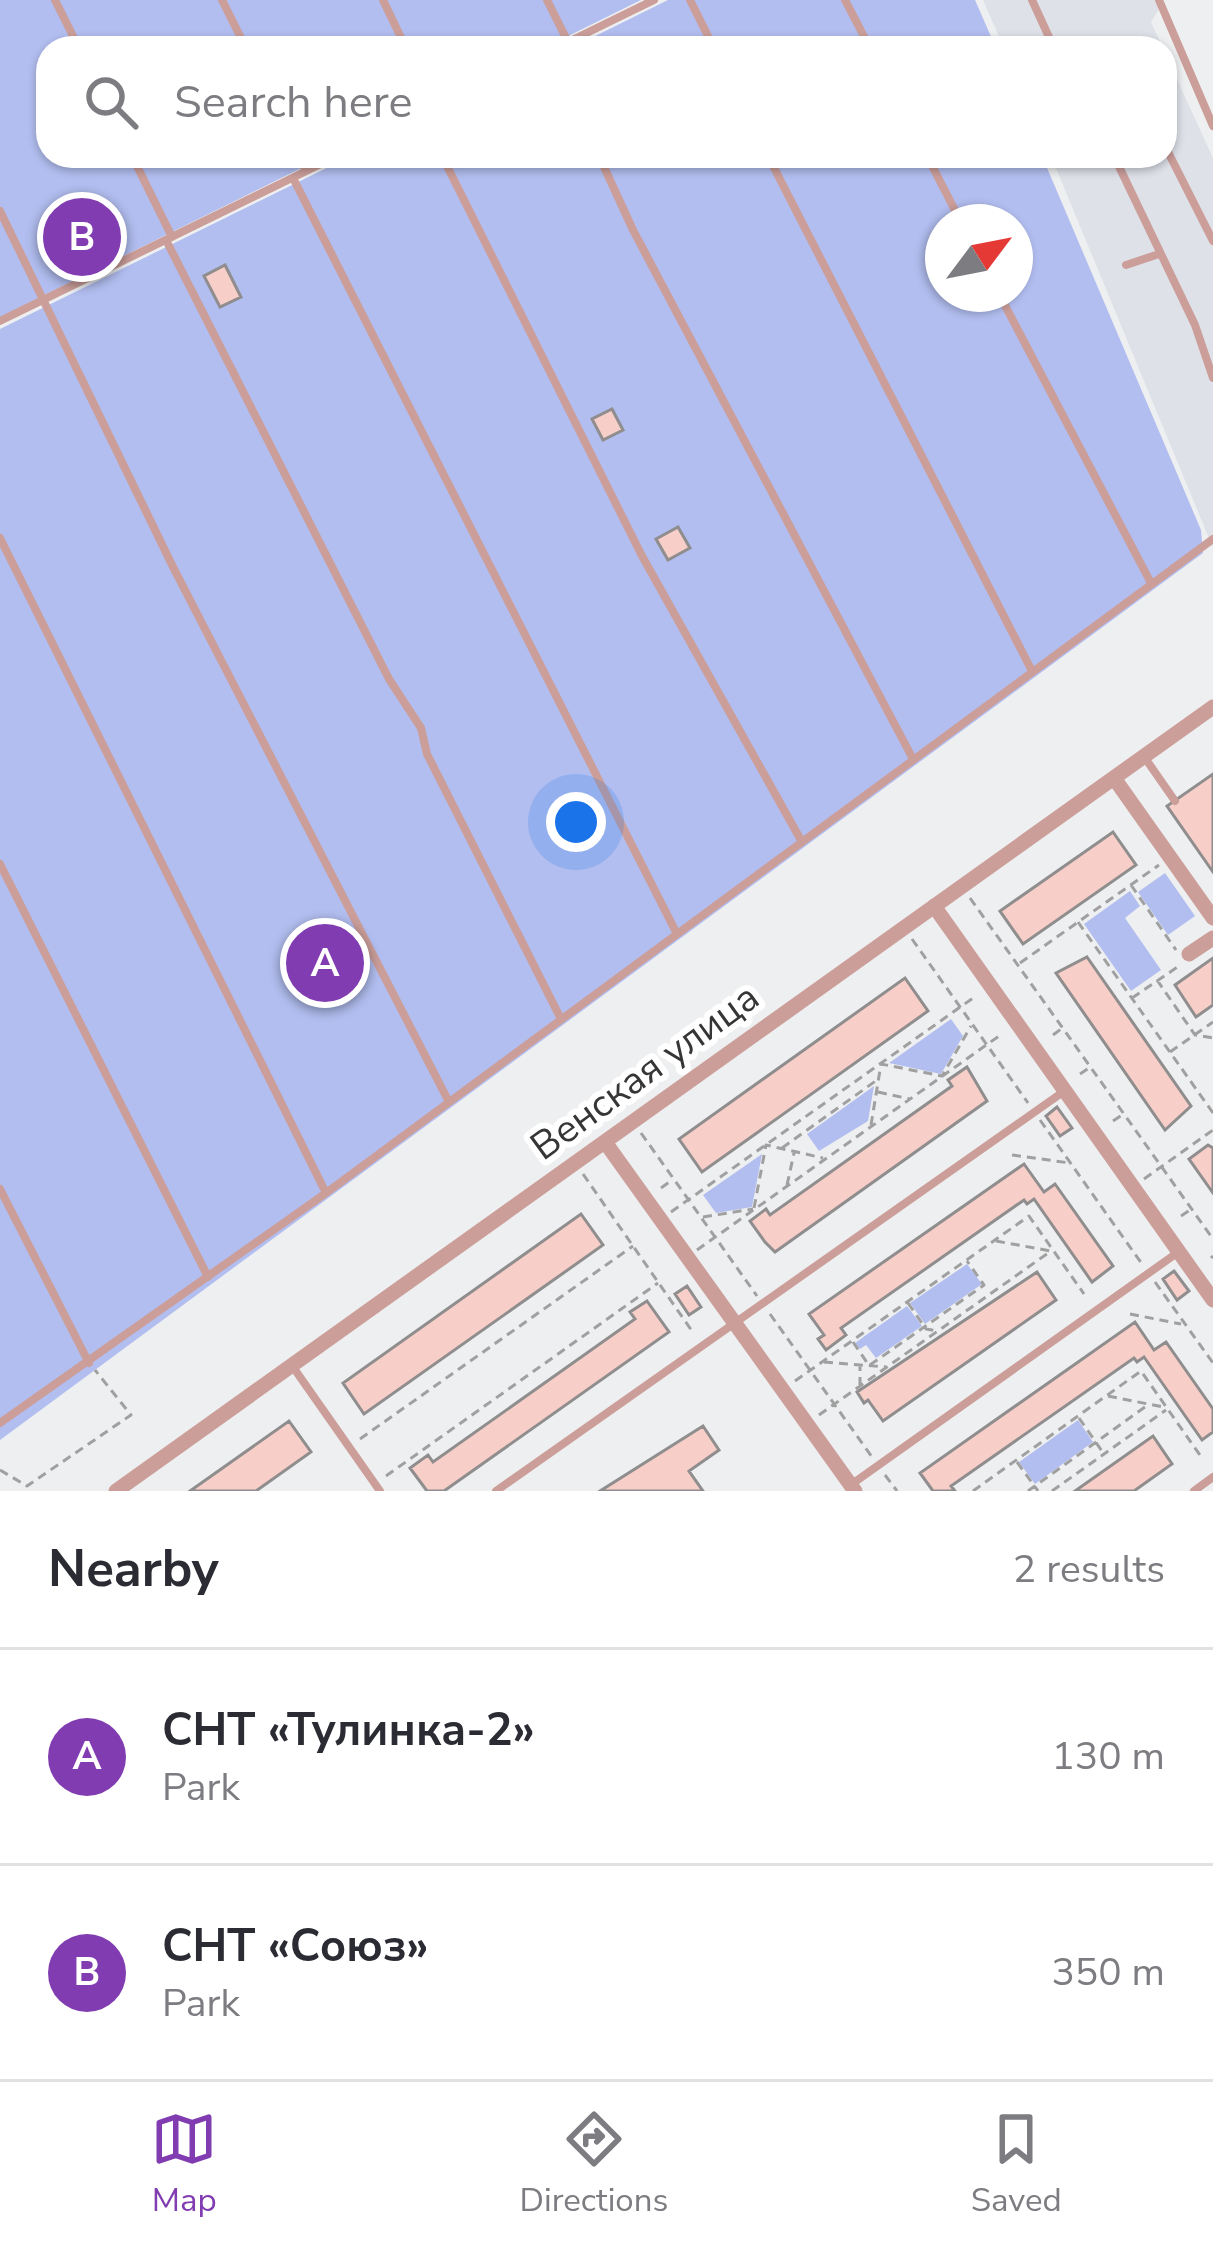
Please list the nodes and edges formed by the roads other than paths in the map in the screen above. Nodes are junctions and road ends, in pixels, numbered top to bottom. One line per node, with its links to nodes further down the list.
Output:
1 (55, 0): 10 (lane)
2 (223, 0): 11 (lane)
3 (382, 0): 12 (lane)
4 (547, 0): 13 (lane)
5 (654, 0): 14 (lane)
6 (690, 0): 15 (lane)
7 (845, 0): 16 (lane)
8 (1032, 0): 17 (lane)
9 (1159, 0): 18 (lane)
10 (73, 36)
11 (240, 36)
12 (400, 36)
13 (565, 36)
14 (580, 36)
15 (708, 36)
16 (864, 36)
17 (1048, 36)
18 (1174, 36)
19 (1177, 42): 20 (lane)
20 (1213, 126)
21 (137, 168): 34 (lane)
22 (305, 168): 30 (lane)
23 (312, 168): 30 (lane)
24 (448, 168): 51 (lane)
25 (605, 168): 48 (lane)
26 (774, 168): 45 (lane)
27 (933, 168): 32 (lane)
28 (1120, 168): 36 (lane)
29 (1176, 168): 35 (lane)
30 (306, 171): 31 (lane)
31 (293, 178): 34 (lane); 55 (lane)
32 (952, 204)
33 (0, 211): 38 (lane)
34 (169, 238): 38 (lane); 58 (lane)
35 (1213, 241)
36 (1159, 254): 37 (lane); 41 (lane)
37 (1126, 265)
38 (40, 302): 40 (lane); 60 (lane)
39 (1008, 312): 44 (lane)
40 (0, 321)
41 (1213, 378)
42 (0, 538): 63 (lane)
43 (1213, 538): 44 (lane)
44 (1151, 583): 45 (lane)
45 (1032, 671): 48 (lane)
46 (1213, 707): 47 (street, Венская улица)
47 (1144, 757): 49 (street, Венская улица); 50 (lane)
48 (913, 760): 51 (lane)
49 (1114, 778): 53 (street, Венская улица); 54 (street)
50 (1174, 801)
51 (802, 842): 55 (lane)
52 (0, 864): 65 (lane)
53 (934, 907): 59 (street); 61 (street, Венская улица)
54 (1213, 918)
55 (677, 934): 58 (lane)
56 (1213, 938): 57 (street)
57 (1189, 954)
58 (561, 1019): 60 (lane)
59 (1064, 1091): 64 (street); 67 (lane)
60 (449, 1102): 63 (lane)
61 (604, 1142): 67 (street); 69 (street, Венская улица)
62 (0, 1189): 68 (lane)
63 (326, 1193): 65 (lane)
64 (1179, 1252): 66 (street); 73 (lane)
65 (208, 1277): 68 (lane)
66 (1213, 1300)
67 (737, 1323): 73 (street); 75 (lane)
68 (89, 1363): 70 (lane)
69 (292, 1366): 72 (lane); 74 (street, Венская улица)
70 (0, 1423)
71 (1213, 1478): 76 (lane)
72 (377, 1487)
73 (853, 1488)
74 (116, 1491)
75 (496, 1491)
76 (1194, 1491)

